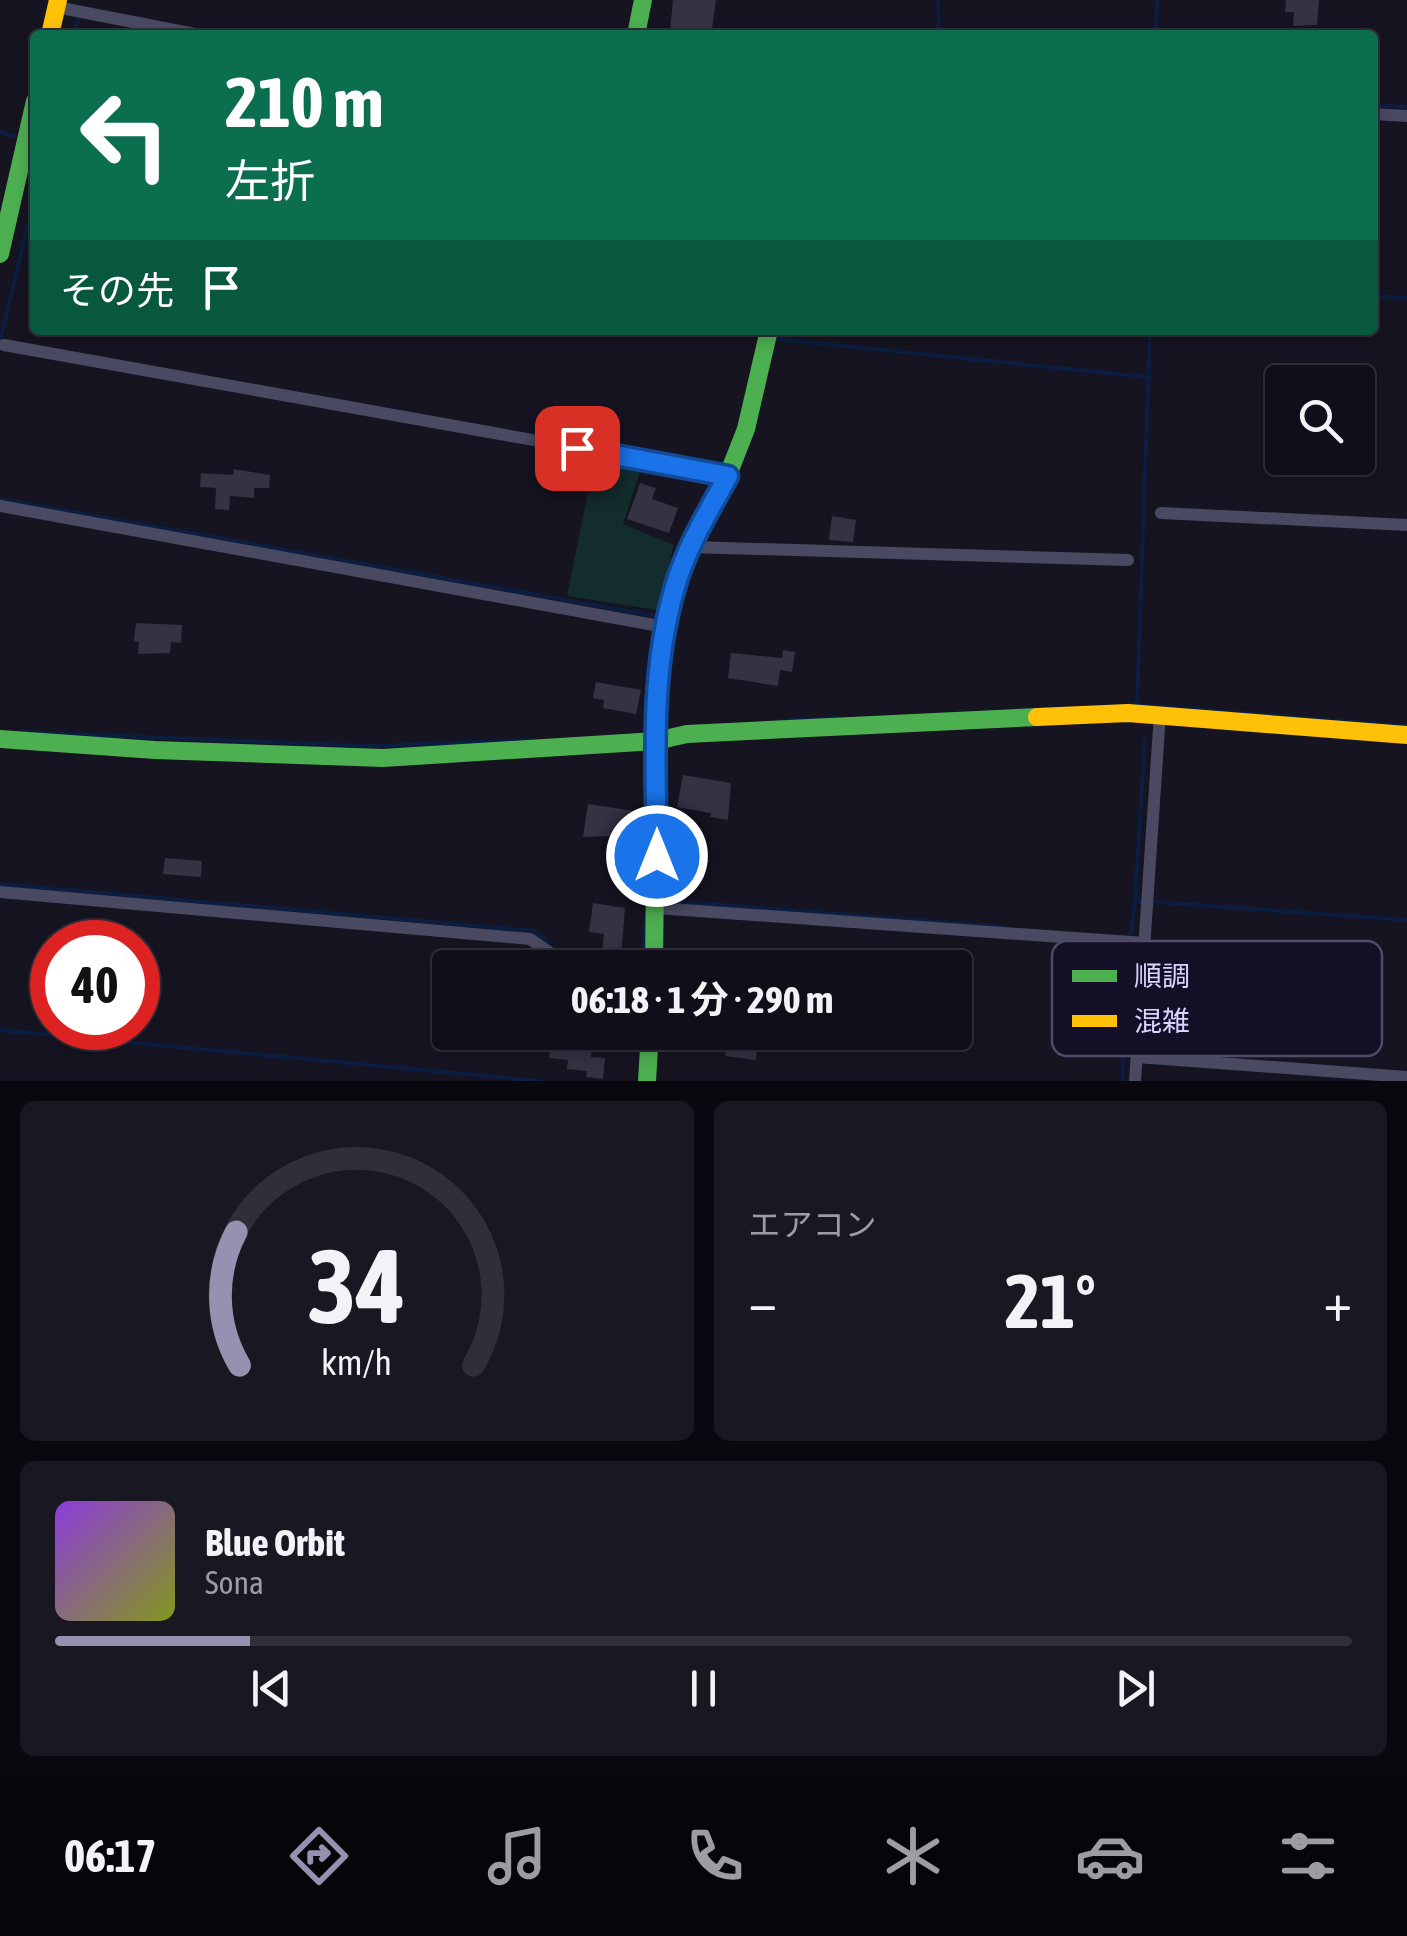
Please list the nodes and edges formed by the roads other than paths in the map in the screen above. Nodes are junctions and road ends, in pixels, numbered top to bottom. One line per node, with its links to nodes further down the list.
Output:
1 (643, 0): 5 (street)
2 (63, 6): 3 (street); 4 (street)
3 (52, 30)
4 (173, 30)
5 (637, 30)
6 (1378, 114): 7 (street)
7 (1407, 116)
8 (30, 123): 9 (street)
9 (0, 254)
10 (767, 335): 12 (street)
11 (4, 345): 12 (street)
12 (728, 476): 16 (street)
13 (0, 506): 18 (street)
14 (1161, 513): 15 (street)
15 (1407, 525)
16 (690, 547): 17 (street); 18 (street)
17 (1128, 560)
18 (665, 627): 20 (street)
19 (1160, 714): 20 (street); 21 (street); 26 (street)
20 (656, 735): 22 (street); 24 (street)
21 (1407, 735)
22 (0, 738)
23 (0, 892): 27 (street)
24 (657, 903): 25 (street); 28 (street)
25 (1124, 941)
26 (1136, 941)
27 (546, 950)
28 (655, 950)
29 (649, 1050): 32 (street)
30 (1138, 1057): 31 (street); 33 (street)
31 (1407, 1077)
32 (647, 1081)
33 (1136, 1081)

